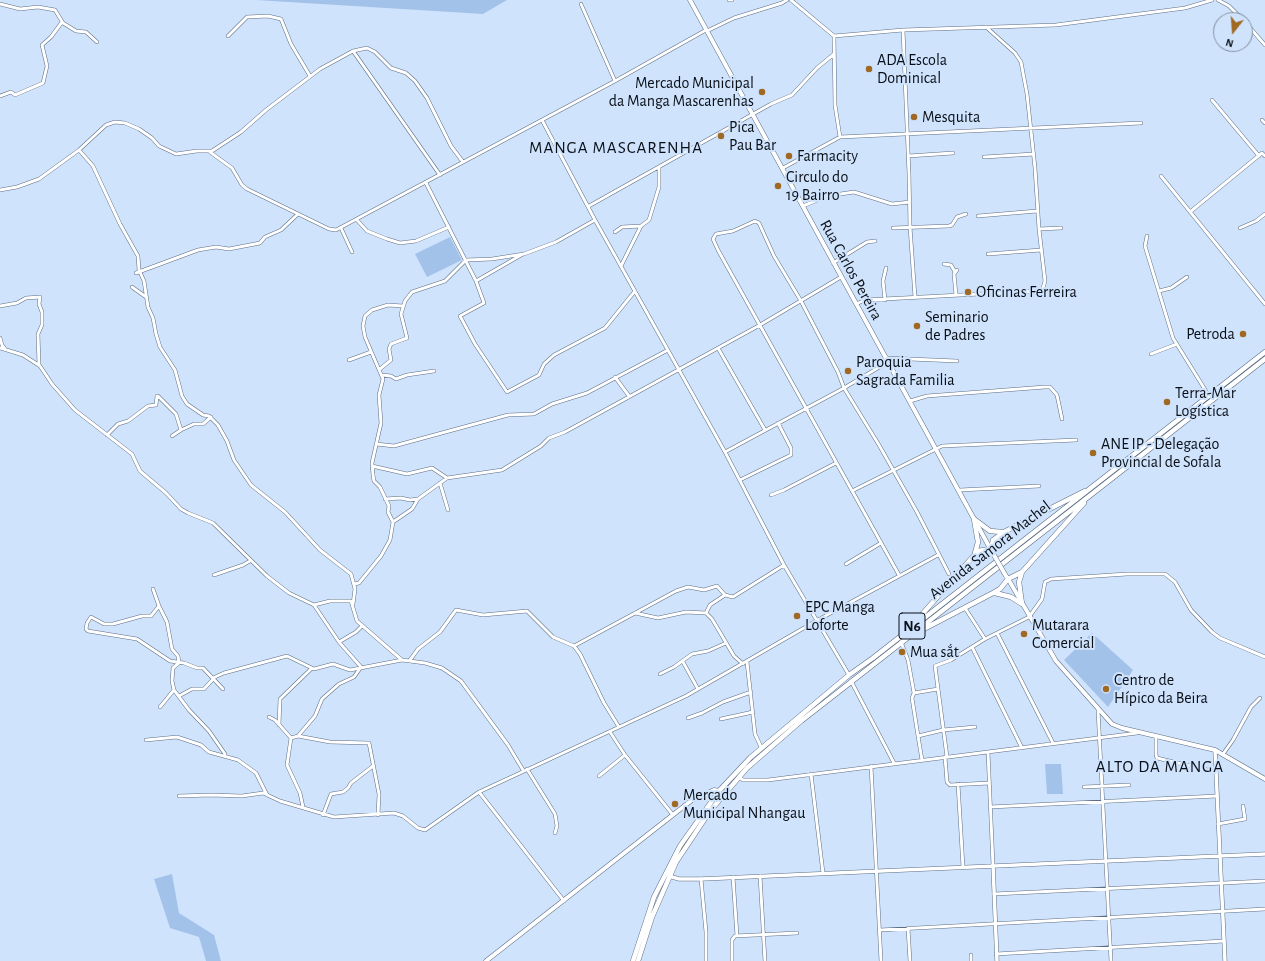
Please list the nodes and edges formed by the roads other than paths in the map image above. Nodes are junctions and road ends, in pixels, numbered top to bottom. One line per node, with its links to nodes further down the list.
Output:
1 (690, 0): 13 (main road, Rua Carlos Pereira)
2 (729, 0): 3 (street)
3 (732, 0)
4 (787, 0): 13 (street)
5 (791, 0): 17 (street)
6 (1212, 0): 12 (street)
7 (1218, 0): 10 (street)
8 (0, 4): 11 (street)
9 (581, 4): 23 (street)
10 (1235, 12)
11 (62, 22): 18 (street); 24 (street)
12 (986, 27): 14 (street); 31 (street)
13 (707, 30): 23 (street); 26 (main road, Rua Carlos Pereira)
14 (902, 30): 17 (street); 32 (street)
15 (1253, 31): 19 (street)
16 (228, 36): 22 (street)
17 (834, 36): 21 (street)
18 (97, 42)
19 (1265, 45)
20 (353, 50): 22 (street); 42 (street); 45 (street)
21 (834, 54): 26 (street); 33 (street)
22 (310, 76): 35 (street)
23 (615, 81): 27 (street)
24 (0, 96)
25 (1212, 100): 39 (street)
26 (753, 114): 43 (street); 44 (main road, Rua Carlos Pereira)
27 (542, 120): 42 (street); 50 (street)
28 (1262, 120): 30 (street)
29 (1141, 123): 31 (street)
30 (1265, 123)
31 (1031, 128): 32 (street); 37 (street)
32 (907, 134): 33 (street); 38 (street)
33 (840, 137): 44 (street)
34 (79, 150): 35 (street); 48 (street); 80 (street)
35 (210, 152): 54 (street)
36 (953, 154): 38 (street)
37 (1034, 154): 41 (street); 52 (street)
38 (908, 156): 49 (street)
39 (1259, 156): 40 (street); 53 (street)
40 (1265, 156)
41 (984, 157)
42 (463, 162): 45 (street)
43 (659, 168): 50 (street); 60 (street)
44 (783, 168): 51 (main road, Rua Carlos Pereira)
45 (440, 175): 47 (street)
46 (1161, 176): 53 (street)
47 (426, 183): 58 (street); 61 (street)
48 (0, 190)
49 (910, 202): 51 (street); 62 (street)
50 (589, 206): 59 (street)
51 (803, 206): 76 (main road, Rua Carlos Pereira)
52 (1037, 211): 57 (street); 67 (street)
53 (1190, 212): 93 (street)
54 (298, 214): 63 (street); 80 (street)
55 (966, 214): 62 (street)
56 (1265, 214): 66 (street)
57 (978, 216)
58 (357, 220): 61 (street); 63 (street)
59 (595, 220): 73 (street); 78 (street)
60 (641, 226): 68 (street); 78 (street)
61 (449, 227): 75 (street)
62 (910, 227): 64 (street); 88 (street)
63 (341, 228): 72 (street)
64 (893, 228)
65 (1061, 228): 67 (street)
66 (1240, 228)
67 (1039, 229): 71 (street)
68 (615, 232)
69 (1148, 236): 86 (street)
70 (875, 241): 76 (street)
71 (1041, 250): 74 (street); 87 (street)
72 (352, 252)
73 (524, 254): 75 (street); 83 (street)
74 (988, 254)
75 (466, 260): 83 (street); 95 (street)
76 (834, 263): 81 (main road, Rua Carlos Pereira)
77 (944, 264): 87 (street)
78 (621, 266): 85 (street)
79 (886, 268): 90 (street)
80 (138, 273): 89 (street)
81 (840, 277): 91 (street); 92 (main road, Rua Carlos Pereira)
82 (1187, 277): 86 (street)
83 (476, 281): 85 (street)
84 (132, 287): 89 (street)
85 (635, 291): 102 (street)
86 (1159, 291): 98 (street)
87 (956, 295): 88 (street)
88 (915, 297): 90 (street)
89 (147, 299): 121 (street)
90 (885, 300): 92 (street)
91 (801, 301): 96 (street); 96 (street); 116 (street)
92 (856, 304): 108 (main road, Rua Carlos Pereira)
93 (1265, 304)
94 (0, 306): 110 (street)
95 (402, 306): 103 (street); 111 (street)
96 (760, 325): 100 (street); 120 (street)
97 (0, 338): 101 (street)
98 (1177, 344): 105 (street); 118 (street)
99 (0, 348): 101 (street)
100 (718, 348): 112 (street); 125 (street)
101 (5, 349): 110 (street)
102 (668, 350): 112 (street); 115 (street)
103 (371, 352): 107 (street); 111 (street)
104 (1265, 352): 118 (highway, Avenida Samora Machel / N6)
105 (1151, 354)
106 (1265, 359): 143 (highway, Avenida Samora Machel / N6)
107 (349, 360)
108 (887, 360): 109 (street); 116 (street); 119 (main road, Rua Carlos Pereira)
109 (957, 361)
110 (39, 366): 126 (street)
111 (380, 369): 114 (street)
112 (680, 369): 117 (street); 131 (street)
113 (434, 370): 114 (street)
114 (382, 374): 129 (street)
115 (615, 377): 117 (street); 129 (street)
116 (844, 388): 120 (street); 134 (street)
117 (629, 396): 135 (street)
118 (1209, 396): 139 (highway, Avenida Samora Machel / N6)
119 (910, 401): 122 (street); 130 (main road, Rua Carlos Pereira)
120 (806, 409): 123 (street); 132 (street)
121 (211, 417): 124 (street); 162 (street)
122 (1062, 419)
123 (778, 423): 125 (street); 136 (street)
124 (181, 430): 126 (street); 127 (street)
125 (765, 430): 131 (street)
126 (107, 435): 154 (street)
127 (172, 436)
128 (1076, 440): 130 (street)
129 (376, 444): 133 (street)
130 (935, 448): 134 (street); 140 (main road, Rua Carlos Pereira)
131 (725, 452): 136 (street)
132 (836, 463): 141 (street); 142 (street)
133 (372, 466): 135 (street); 144 (street)
134 (892, 470): 141 (street); 153 (street)
135 (447, 478): 137 (street)
136 (740, 480): 156 (street)
137 (440, 483): 145 (street); 146 (street)
138 (1039, 486): 140 (street)
139 (1090, 488): 149 (highway); 176 (highway, Avenida Samora Machel / N6)
140 (960, 490): 147 (main road, Rua Carlos Pereira)
141 (852, 491): 150 (street)
142 (771, 495)
143 (1089, 496): 157 (highway); 178 (highway, Avenida Samora Machel / N6)
144 (385, 499): 145 (street); 148 (street)
145 (418, 499): 148 (street)
146 (448, 510)
147 (974, 519): 149 (highway); 151 (main road, Rua Carlos Pereira); 152 (highway)
148 (394, 522): 162 (street)
149 (1004, 532): 151 (highway)
150 (881, 543): 155 (street); 160 (street)
151 (991, 550): 152 (highway); 161 (main road, Rua Carlos Pereira, bridge)
152 (975, 554): 176 (highway)
153 (938, 555): 158 (street); 160 (street)
154 (250, 561): 159 (street); 168 (street)
155 (846, 564)
156 (784, 565): 165 (street); 174 (street)
157 (1022, 572): 161 (highway); 167 (highway)
158 (949, 574)
159 (214, 575)
160 (899, 576): 174 (street)
161 (1007, 578): 164 (highway); 167 (main road, Rua Carlos Pereira)
162 (354, 584): 166 (street)
163 (153, 589): 169 (street)
164 (993, 593): 167 (highway); 170 (highway)
165 (725, 595): 171 (street); 172 (street)
166 (353, 604): 168 (street); 175 (street)
167 (1022, 604): 173 (main road, Rua Carlos Pereira)
168 (314, 605): 180 (street)
169 (159, 606): 188 (street); 188 (street)
170 (965, 608): 178 (highway); 179 (street)
171 (635, 613): 172 (street); 183 (street)
172 (706, 613): 182 (street)
173 (1029, 617): 177 (street); 185 (street); 207 (main road, Rua Carlos Pereira)
174 (816, 621): 190 (street); 195 (street)
175 (362, 626): 180 (street); 186 (street)
176 (912, 627): 195 (highway, Avenida Samora Machel / N6)
177 (997, 633): 179 (street); 224 (street)
178 (909, 636): 181 (highway, Avenida Samora Machel / N6)
179 (986, 639): 184 (street)
180 (339, 642): 192 (street)
181 (902, 642): 197 (highway, Avenida Samora Machel / N6); 203 (street)
182 (726, 643): 189 (street); 191 (street)
183 (574, 646): 187 (street); 213 (street)
184 (972, 647): 200 (street); 226 (street)
185 (1265, 656)
186 (402, 660): 187 (street); 192 (street)
187 (410, 660): 237 (street)
188 (179, 662): 196 (street); 201 (street)
189 (682, 662): 194 (street); 199 (street)
190 (747, 662): 191 (street); 202 (street)
191 (743, 664): 199 (street)
192 (360, 667): 193 (street); 218 (street)
193 (311, 669): 196 (street); 212 (street)
194 (660, 674)
195 (849, 675): 225 (highway, Avenida Samora Machel / N6)
196 (213, 679): 198 (street); 204 (street)
197 (851, 681): 234 (street); 241 (highway, Avenida Samora Machel / N6)
198 (224, 689)
199 (698, 689): 213 (street)
200 (938, 689): 203 (street); 215 (street)
201 (174, 690): 204 (street); 206 (street)
202 (751, 692): 208 (street); 210 (street)
203 (914, 692): 219 (street)
204 (179, 696): 229 (street)
205 (1260, 698): 230 (street)
206 (160, 707)
207 (1098, 710): 217 (main road, Rua Carlos Pereira); 221 (street)
208 (753, 712): 211 (street); 225 (street)
209 (269, 717): 212 (street)
210 (688, 718)
211 (721, 719)
212 (279, 725): 222 (street)
213 (619, 727): 216 (street)
214 (975, 727): 215 (street)
215 (943, 730): 219 (street); 232 (street)
216 (610, 732): 231 (street); 237 (street)
217 (1140, 732): 220 (main road, Rua Carlos Pereira); 221 (street)
218 (298, 736): 222 (street); 235 (street)
219 (918, 736): 233 (street)
220 (1156, 736): 227 (main road, Rua Carlos Pereira); 238 (street)
221 (1100, 737): 224 (street); 246 (street)
222 (291, 738): 255 (street)
223 (146, 740): 229 (street)
224 (1053, 743): 226 (street)
225 (761, 747): 248 (highway, Avenida Samora Machel / N6)
226 (1022, 748): 228 (street)
227 (1215, 750): 230 (main road, Rua Carlos Pereira); 238 (street)
228 (988, 752): 232 (street); 243 (street)
229 (225, 754): 250 (street)
230 (1223, 754): 242 (main road, Rua Carlos Pereira)
231 (625, 755): 240 (street); 259 (street)
232 (946, 757): 233 (street); 244 (street)
233 (922, 760): 234 (street)
234 (894, 763): 236 (street)
235 (372, 766): 257 (street); 258 (street)
236 (871, 766): 239 (street); 267 (street)
237 (525, 769): 249 (street); 261 (street)
238 (1216, 772): 252 (street)
239 (811, 774): 241 (street); 268 (street)
240 (599, 776)
241 (739, 777): 269 (highway, Avenida Samora Machel / N6)
242 (1265, 779)
243 (989, 783): 244 (street); 256 (street)
244 (958, 784): 266 (street)
245 (1130, 784): 246 (street)
246 (1102, 786): 247 (street); 253 (street)
247 (1084, 787)
248 (719, 791): 259 (main road); 292 (highway, Avenida Samora Machel / N6)
249 (479, 792): 258 (street); 277 (street)
250 (267, 795): 251 (street); 255 (street)
251 (179, 796)
252 (1217, 796): 253 (street); 260 (street)
253 (1103, 801): 256 (street); 264 (street)
254 (1243, 806): 260 (street)
255 (303, 807): 257 (street)
256 (990, 807): 265 (street)
257 (323, 815): 258 (street)
258 (378, 815)
259 (673, 815): 277 (main road)
260 (1218, 824): 263 (street)
261 (555, 833)
262 (1265, 854): 263 (street)
263 (1220, 855): 264 (street); 274 (street)
264 (1106, 860): 265 (street); 275 (street)
265 (993, 865): 266 (street); 276 (street)
266 (963, 867): 267 (street)
267 (876, 871): 268 (street); 283 (street)
268 (823, 873): 270 (street)
269 (669, 876): 272 (street); 293 (highway, Avenida Samora Machel / N6)
270 (760, 876): 271 (street); 285 (street)
271 (733, 877): 272 (street); 286 (street)
272 (701, 878): 294 (street)
273 (1265, 881): 274 (street)
274 (1221, 884): 275 (street); 279 (street)
275 (1107, 889): 276 (street); 280 (street)
276 (994, 894): 281 (street)
277 (564, 901): 291 (main road)
278 (1265, 909): 279 (street)
279 (1223, 913): 280 (street); 287 (street)
280 (1109, 918): 281 (street); 288 (street)
281 (995, 924): 282 (street); 289 (street)
282 (908, 928): 283 (street); 298 (street)
283 (880, 930): 297 (street)
284 (797, 933): 285 (street)
285 (764, 935): 286 (street); 296 (street)
286 (737, 936): 295 (street)
287 (1224, 941): 288 (street); 302 (street)
288 (1110, 948): 289 (street); 301 (street)
289 (996, 954): 300 (street)
290 (971, 955): 299 (street)
291 (486, 961)
292 (633, 961)
293 (638, 961)
294 (706, 961)
295 (732, 961)
296 (765, 961)
297 (881, 961)
298 (910, 961)
299 (971, 961)
300 (997, 961)
301 (1111, 961)
302 (1225, 961)

